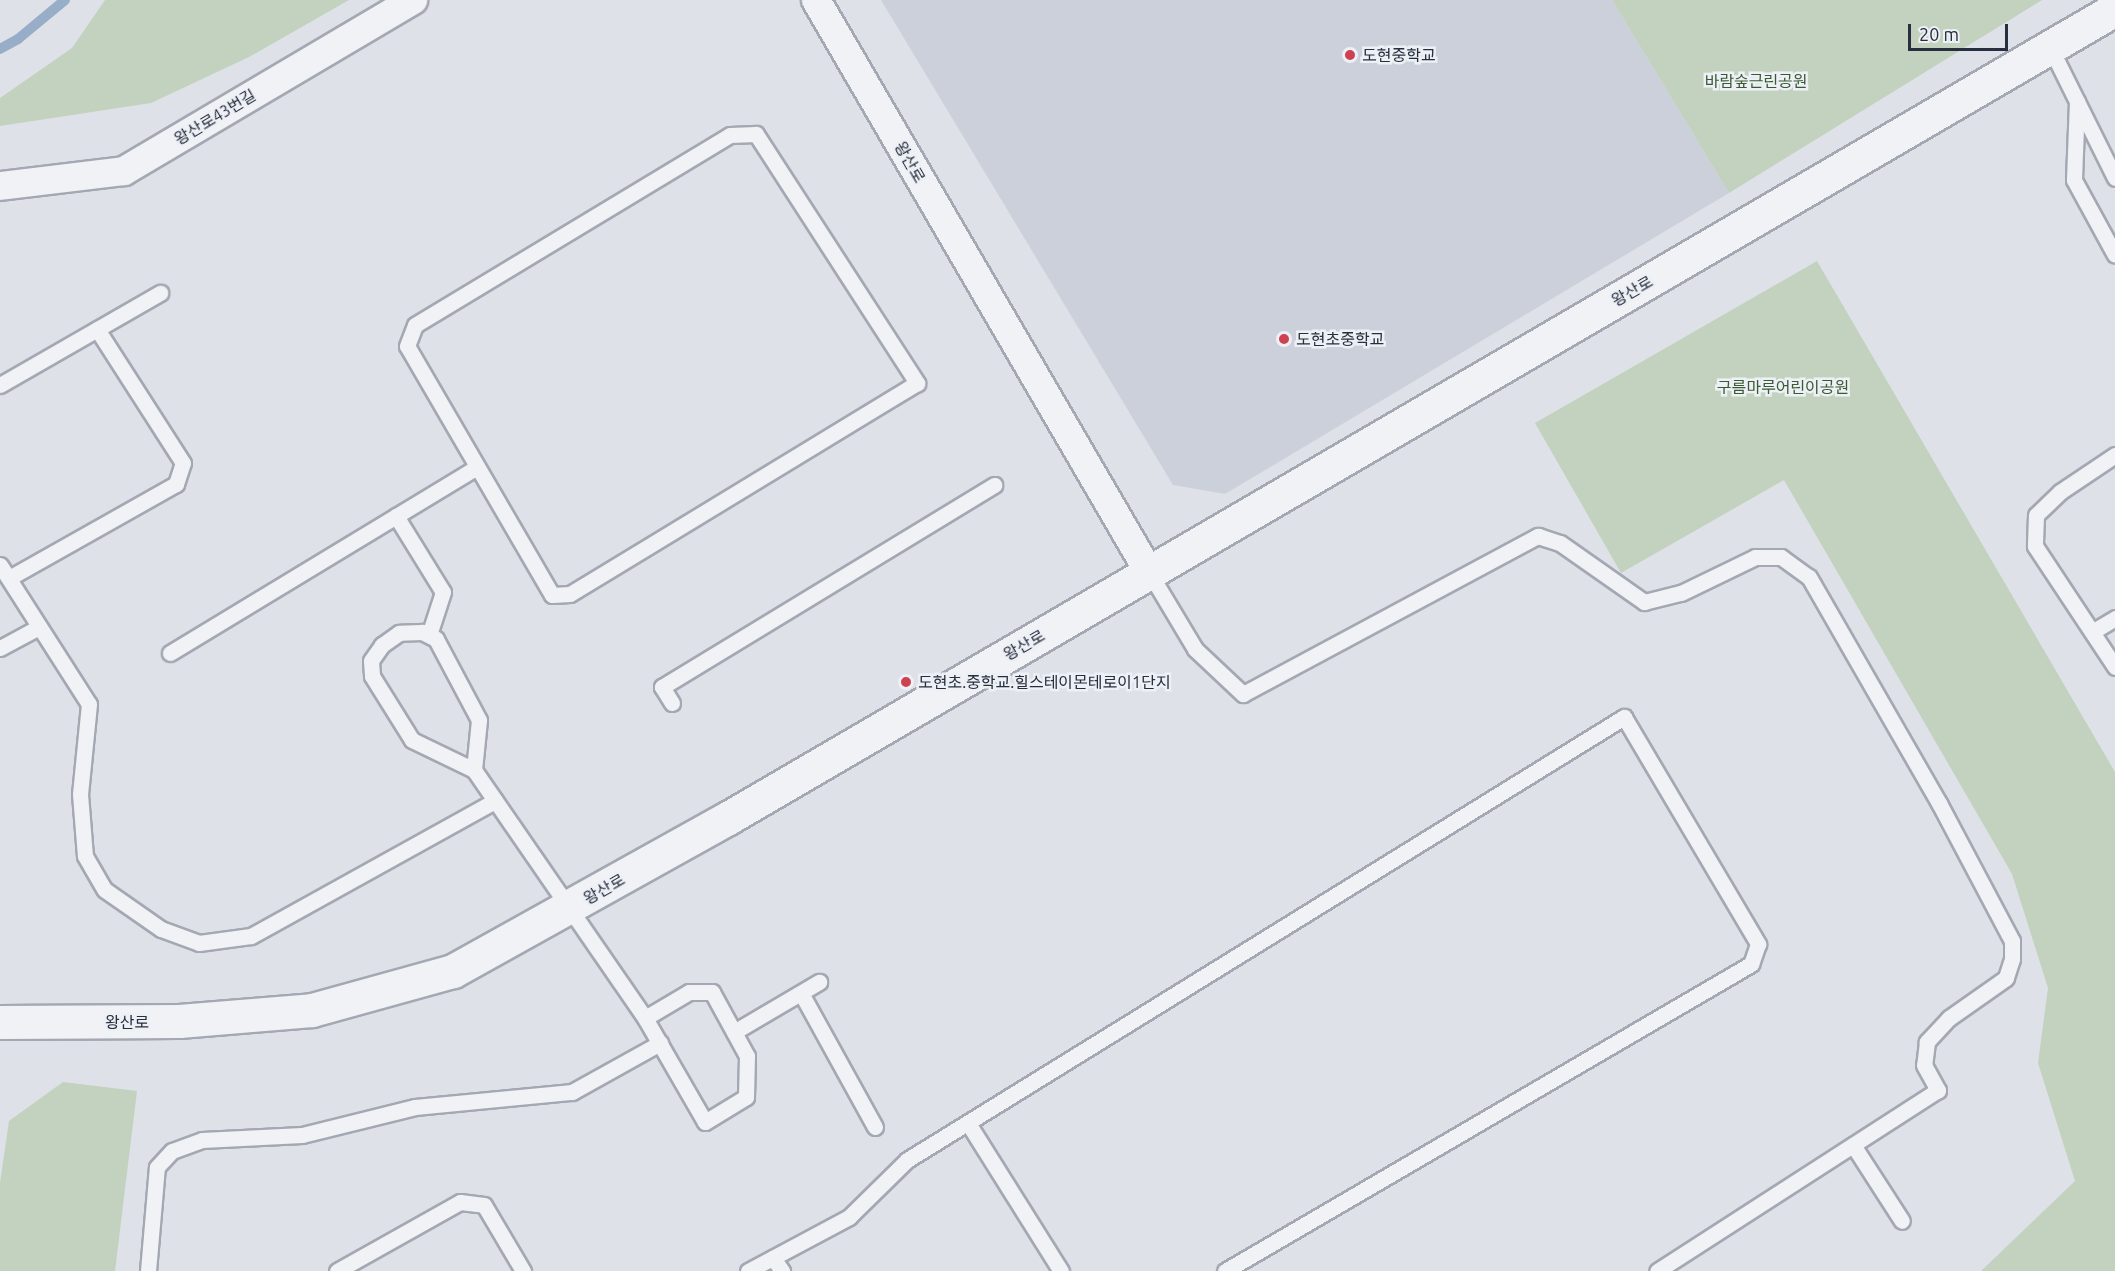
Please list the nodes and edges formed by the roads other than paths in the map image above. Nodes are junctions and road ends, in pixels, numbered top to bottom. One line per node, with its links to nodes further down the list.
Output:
1 (413, 0): 7 (street, 왕산로43번길)
2 (816, 0): 17 (street, 왕산로)
3 (2115, 9): 4 (street, 왕산로)
4 (2050, 47): 5 (lane); 17 (street, 왕산로)
5 (2077, 101): 6 (lane); 8 (lane)
6 (2115, 178)
7 (0, 186)
8 (2115, 255)
9 (160, 292): 10 (lane)
10 (97, 329): 11 (lane); 18 (lane)
11 (0, 385)
12 (2115, 455): 21 (lane)
13 (475, 468): 13 (lane); 15 (lane)
14 (994, 485): 26 (lane)
15 (396, 516): 22 (lane); 24 (lane)
16 (0, 565): 18 (lane)
17 (1149, 572): 29 (street, 왕산로); 38 (lane)
18 (9, 578): 20 (lane)
19 (2115, 618): 21 (lane)
20 (39, 627): 23 (lane); 28 (lane)
21 (2092, 632): 25 (lane)
22 (429, 635): 27 (lane); 27 (lane)
23 (0, 648)
24 (170, 653)
25 (2115, 667)
26 (672, 703)
27 (474, 770): 28 (lane)
28 (495, 801): 29 (lane)
29 (569, 909): 32 (lane); 33 (street, 왕산로)
30 (819, 982): 31 (lane)
31 (801, 993): 34 (lane); 37 (lane)
32 (645, 1018): 34 (lane); 35 (lane)
33 (0, 1022)
34 (735, 1032): 35 (lane)
35 (660, 1043): 41 (lane)
36 (968, 1123): 40 (lane); 46 (lane); 47 (lane)
37 (875, 1127)
38 (1853, 1145): 39 (lane); 48 (lane)
39 (1902, 1221)
40 (773, 1258): 44 (lane); 45 (lane)
41 (148, 1271)
42 (337, 1271): 43 (lane)
43 (523, 1271)
44 (748, 1271)
45 (782, 1271)
46 (1061, 1271)
47 (1225, 1271)
48 (1657, 1271)

